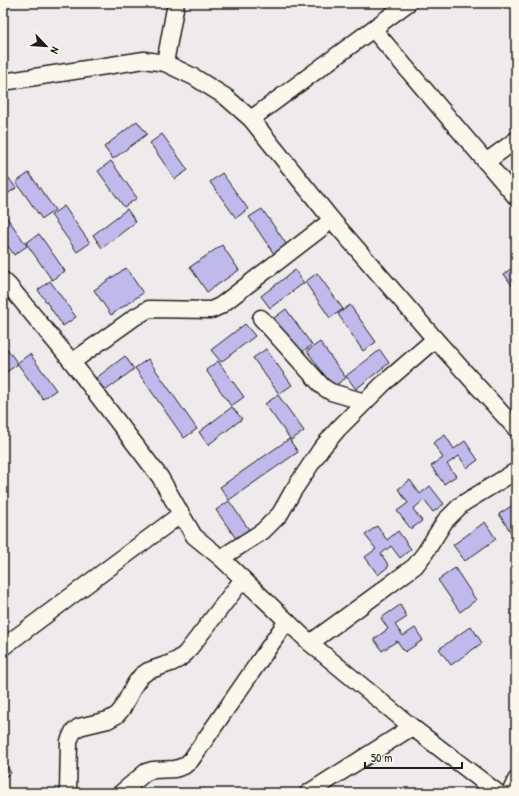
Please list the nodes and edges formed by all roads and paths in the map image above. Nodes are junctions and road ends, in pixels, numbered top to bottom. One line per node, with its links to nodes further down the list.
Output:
1 (176, 3): 4 (street)
2 (408, 3): 3 (street)
3 (374, 29): 6 (street); 8 (street)
4 (165, 63): 5 (street); 6 (street)
5 (3, 82)
6 (251, 119): 10 (street)
7 (516, 140): 8 (street)
8 (486, 162): 9 (street)
9 (516, 197)
10 (332, 220): 13 (street); 14 (street)
11 (3, 280): 14 (street)
12 (261, 318): 15 (street)
13 (435, 339): 15 (street); 16 (street)
14 (72, 362): 18 (street)
15 (365, 402): 19 (street)
16 (516, 429)
17 (516, 471): 22 (street)
18 (181, 514): 19 (street); 23 (street)
19 (221, 558): 20 (street)
20 (243, 579): 21 (street); 26 (street)
21 (287, 621): 22 (street); 27 (street)
22 (310, 643): 24 (street)
23 (3, 647)
24 (412, 727): 28 (street); 29 (street)
25 (516, 780): 30 (street)
26 (68, 793)
27 (121, 793)
28 (308, 793)
29 (498, 793)
30 (510, 793)

